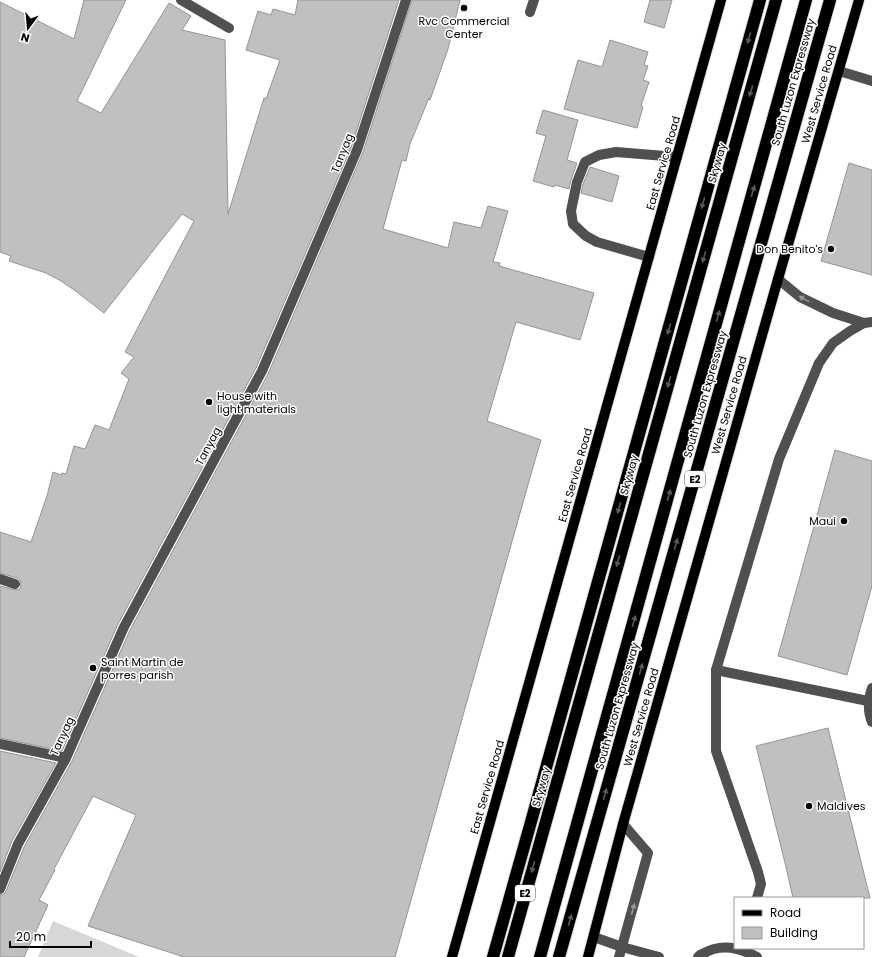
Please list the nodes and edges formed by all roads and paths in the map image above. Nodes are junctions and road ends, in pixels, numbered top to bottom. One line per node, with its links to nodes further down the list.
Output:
1 (181, 0): 11 (street)
2 (406, 0): 25 (street, Tanyag)
3 (534, 0): 10 (street)
4 (721, 0): 14 (main road, East Service Road)
5 (760, 0): 34 (highway, E2, one-way to 34)
6 (776, 0): 35 (highway, Skyway / E2, one-way to 35)
7 (806, 0): 36 (highway, E2, one-way to 7)
8 (830, 0): 37 (highway, South Luzon Expressway / E2, one-way to 8)
9 (859, 0): 12 (main road, West Service Road)
10 (530, 12)
11 (229, 28)
12 (839, 71): 13 (street); 16 (main road, West Service Road)
13 (872, 81)
14 (677, 157): 15 (main road, East Service Road); 15 (street)
15 (649, 256): 33 (main road, East Service Road)
16 (778, 279): 17 (street, one-way to 16); 26 (main road, West Service Road)
17 (868, 322): 20 (street)
18 (0, 579): 19 (street)
19 (15, 584)
20 (716, 670): 22 (street); 28 (street)
21 (872, 688): 22 (street)
22 (868, 701): 23 (street)
23 (872, 722)
24 (0, 744): 25 (street)
25 (66, 758): 27 (street, Tanyag)
26 (623, 824): 29 (main road, West Service Road); 32 (street, one-way to 26)
27 (0, 889)
28 (757, 897)
29 (594, 937): 32 (street); 38 (main road, West Service Road)
30 (734, 948): 40 (street)
31 (744, 949): 41 (street)
32 (621, 952): 39 (street)
33 (452, 957)
34 (493, 957)
35 (508, 957)
36 (540, 957)
37 (559, 957)
38 (588, 957)
39 (659, 957)
40 (698, 957)
41 (756, 957)

